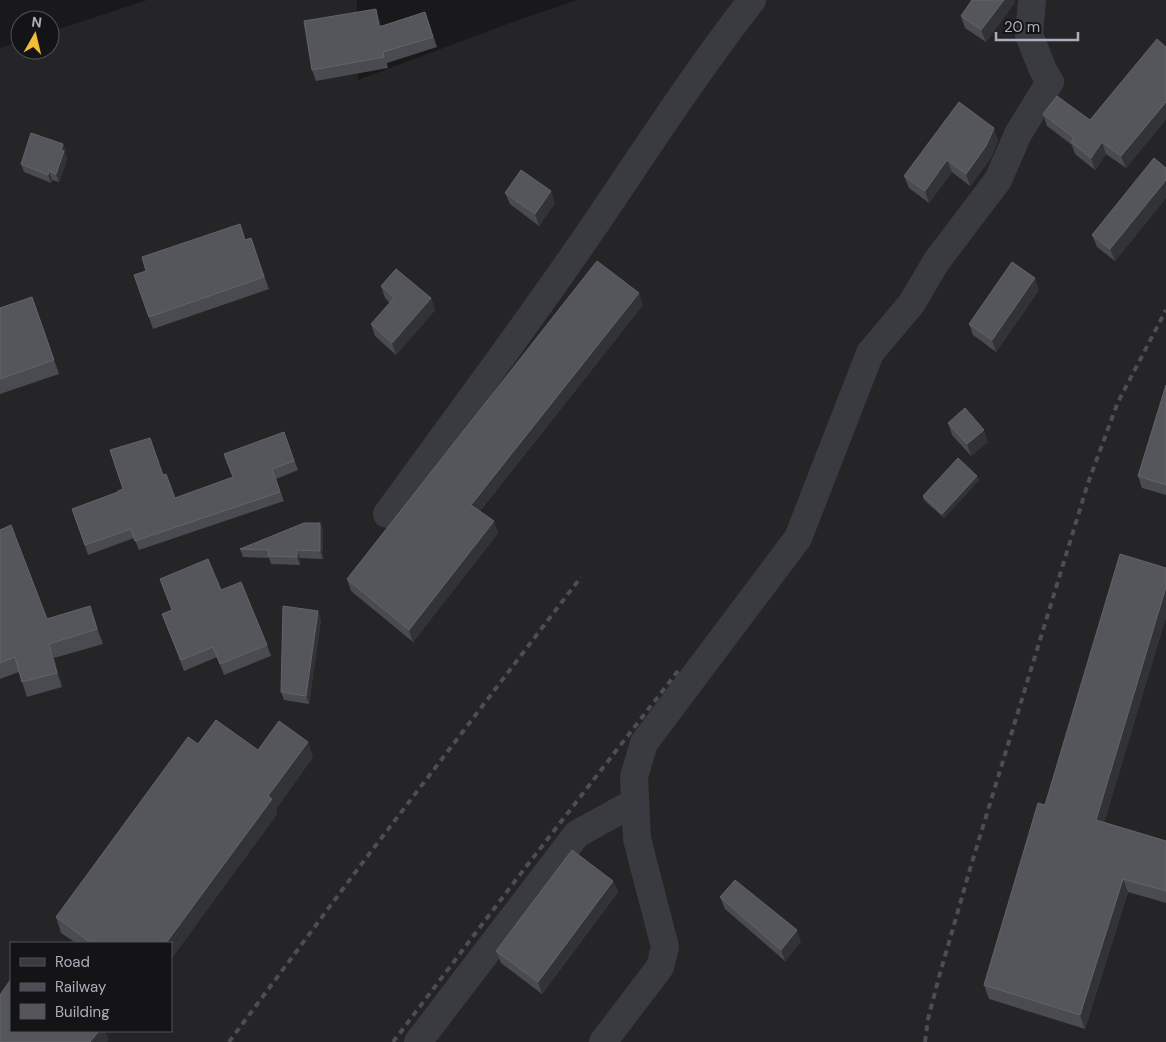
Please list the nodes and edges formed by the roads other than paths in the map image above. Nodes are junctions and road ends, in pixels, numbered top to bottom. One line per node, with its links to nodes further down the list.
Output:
1 (752, 0): 3 (lane)
2 (1032, 0): 4 (lane)
3 (387, 514)
4 (635, 802): 5 (lane); 6 (lane)
5 (418, 1042)
6 (603, 1042)

